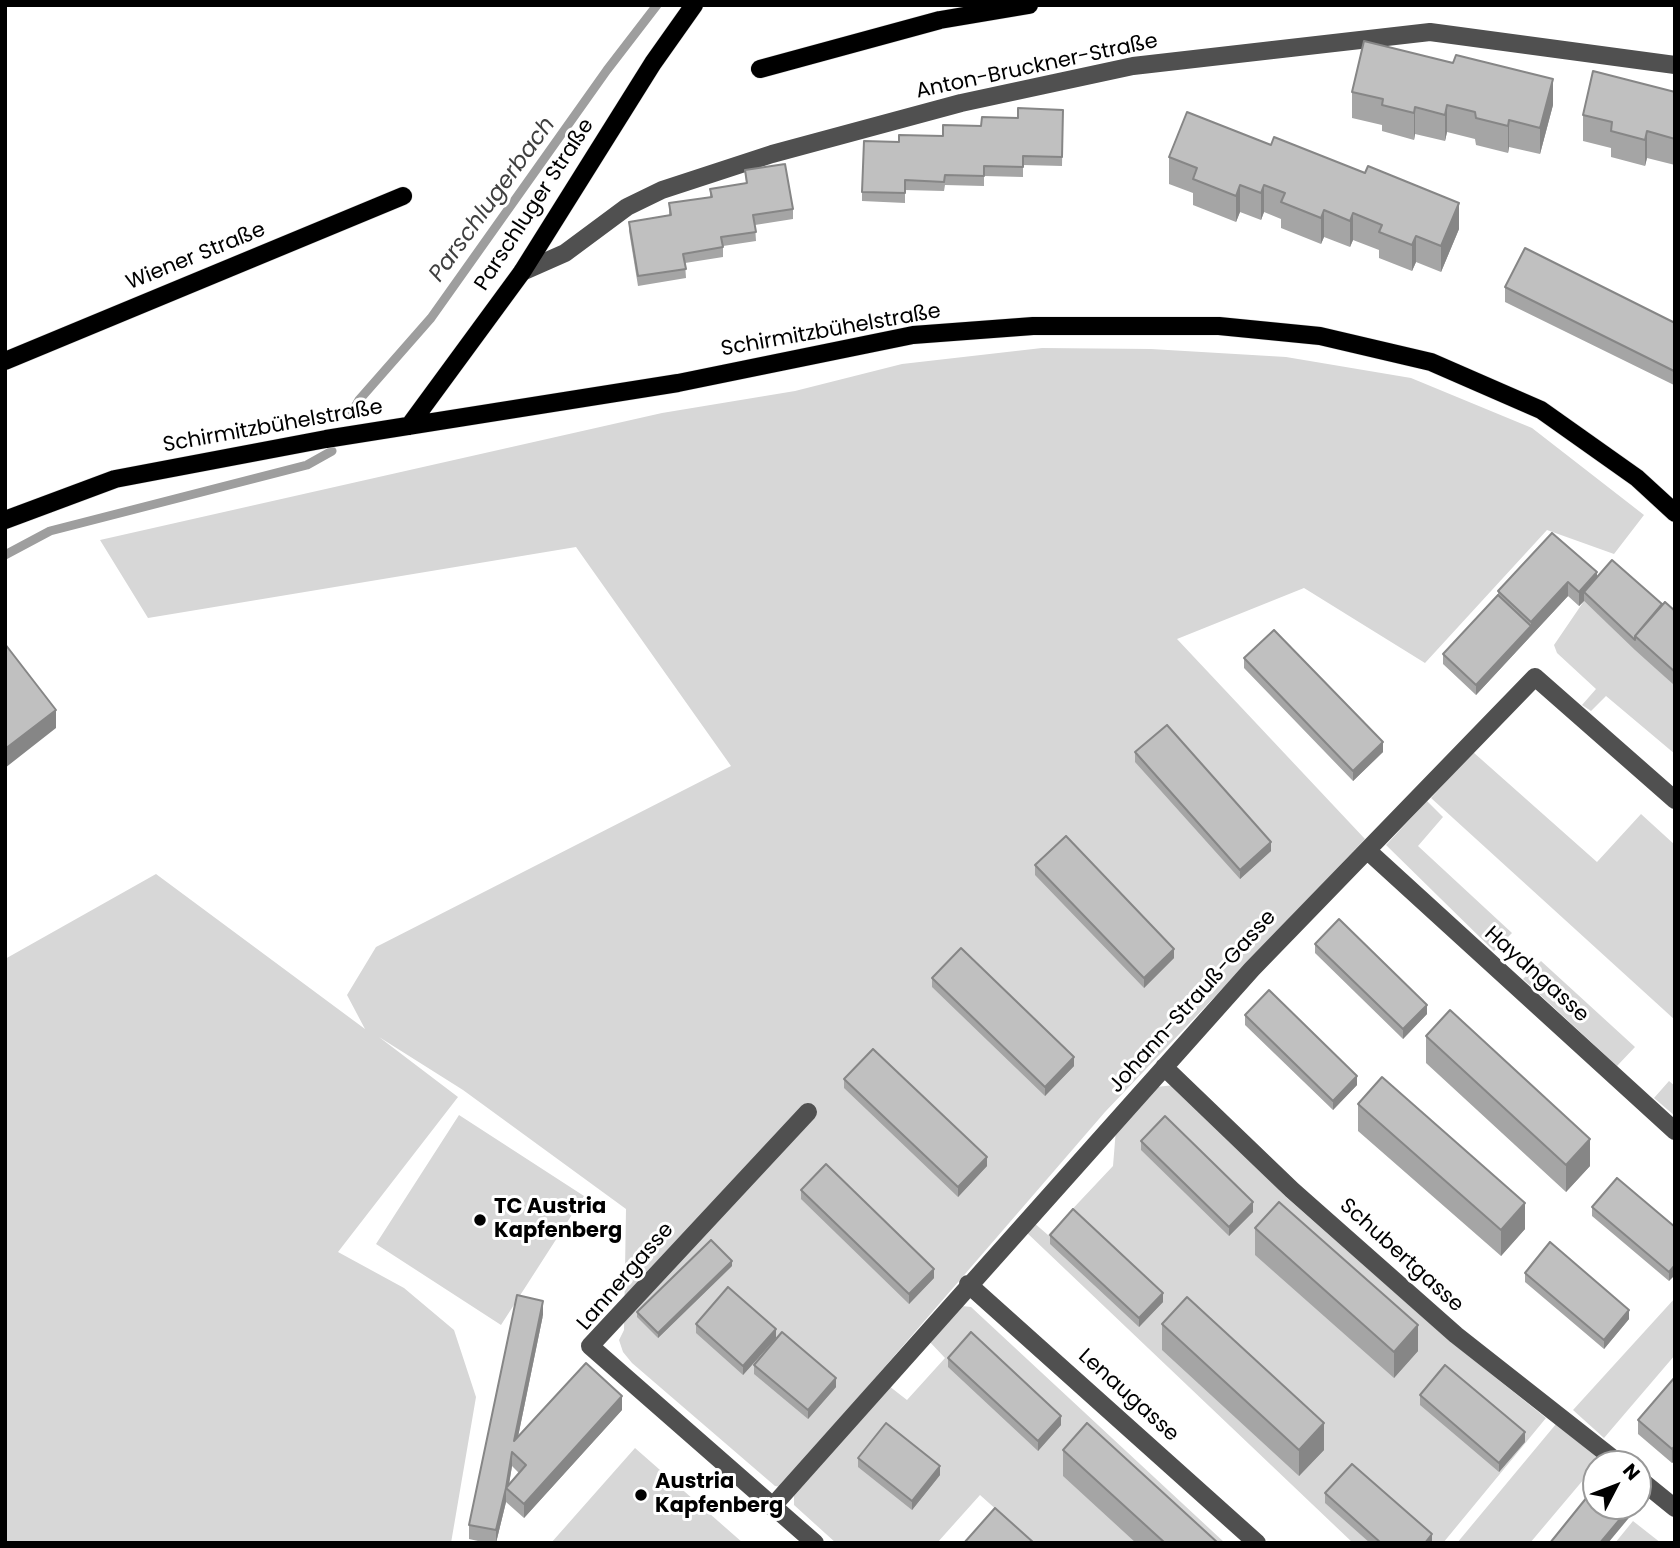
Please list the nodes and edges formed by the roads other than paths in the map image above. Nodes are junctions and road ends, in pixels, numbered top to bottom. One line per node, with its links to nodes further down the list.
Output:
1 (694, 5): 6 (main road, Parschluger Straße)
2 (1029, 5): 4 (main road)
3 (1675, 65): 6 (street, Anton-Bruckner-Straße)
4 (760, 69)
5 (403, 197): 7 (main road, Wiener Straße)
6 (522, 272): 8 (main road, Parschluger Straße)
7 (5, 360)
8 (409, 426): 9 (main road, Schirmitzbühelstraße); 10 (main road, Schirmitzbühelstraße)
9 (1675, 513)
10 (5, 520)
11 (1675, 800): 12 (street, Johann-Strauß-Gasse)
12 (1368, 851): 13 (street, Johann-Strauß-Gasse); 15 (street, Haydngasse)
13 (1164, 1067): 16 (street, Johann-Strauß-Gasse); 17 (street, Schubertgasse)
14 (808, 1112): 19 (street, Lannergasse)
15 (1675, 1131)
16 (968, 1284): 19 (street, Johann-Strauß-Gasse); 22 (street, Lenaugasse)
17 (1602, 1450)
18 (1652, 1489): 20 (street)
19 (772, 1507): 21 (street, Lannergasse)
20 (1675, 1508)
21 (815, 1543)
22 (1257, 1543)

